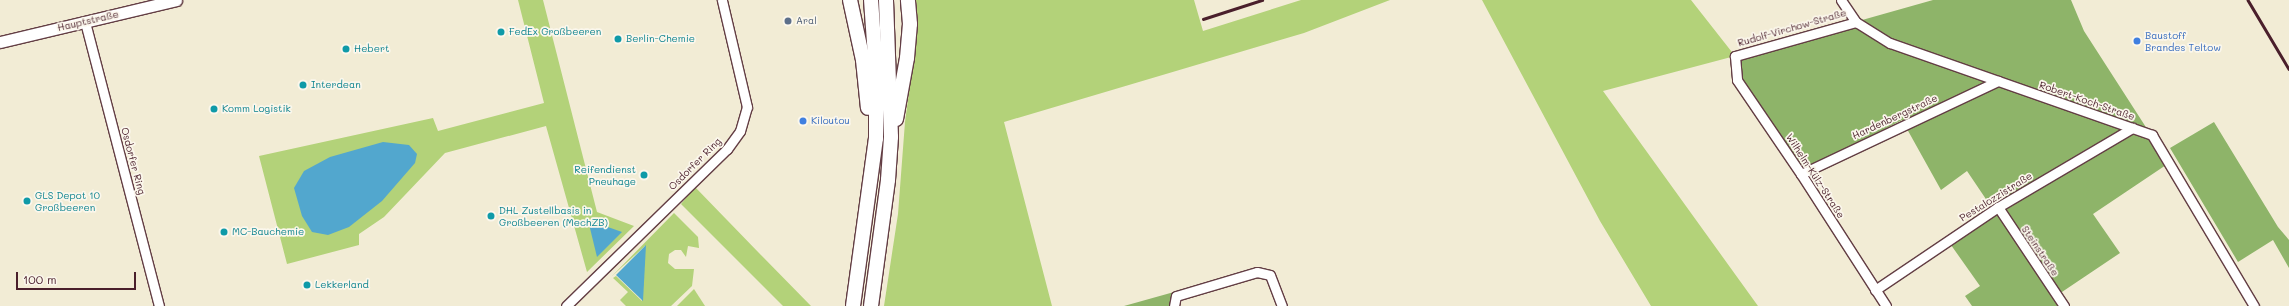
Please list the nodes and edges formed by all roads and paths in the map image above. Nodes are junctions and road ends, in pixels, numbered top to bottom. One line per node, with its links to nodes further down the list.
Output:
1 (176, 0): 8 (street, Hauptstraße)
2 (722, 0): 20 (street, Osdorfer Ring)
3 (850, 0): 16 (highway)
4 (871, 0): 16 (highway)
5 (886, 0): 14 (highway)
6 (908, 0): 14 (highway)
7 (1841, 0): 9 (street, Robert-Koch-Straße)
8 (85, 22): 10 (street, Hauptstraße); 19 (street, Osdorfer Ring)
9 (1856, 22): 11 (street, Rudolf-Virchow-Straße); 12 (street, Robert-Koch-Straße)
10 (0, 42)
11 (1735, 56): 15 (street, Wilhelm-Külz-Straße)
12 (1998, 81): 13 (street, Robert-Koch-Straße); 15 (street, Hardenbergstraße)
13 (2132, 128): 17 (street, Pestalozzistraße); 27 (street, Robert-Koch-Straße)
14 (891, 137): 22 (highway)
15 (1801, 174): 18 (street, Wilhelm-Külz-Straße)
16 (872, 176): 21 (highway)
17 (1998, 208): 18 (street, Pestalozzistraße); 26 (street, Steinstraße)
18 (1875, 290): 25 (street, Wilhelm-Külz-Straße)
19 (159, 306)
20 (566, 306)
21 (853, 306)
22 (871, 306)
23 (1174, 306): 24 (street)
24 (1282, 306)
25 (1886, 306)
26 (2064, 306)
27 (2254, 306)

